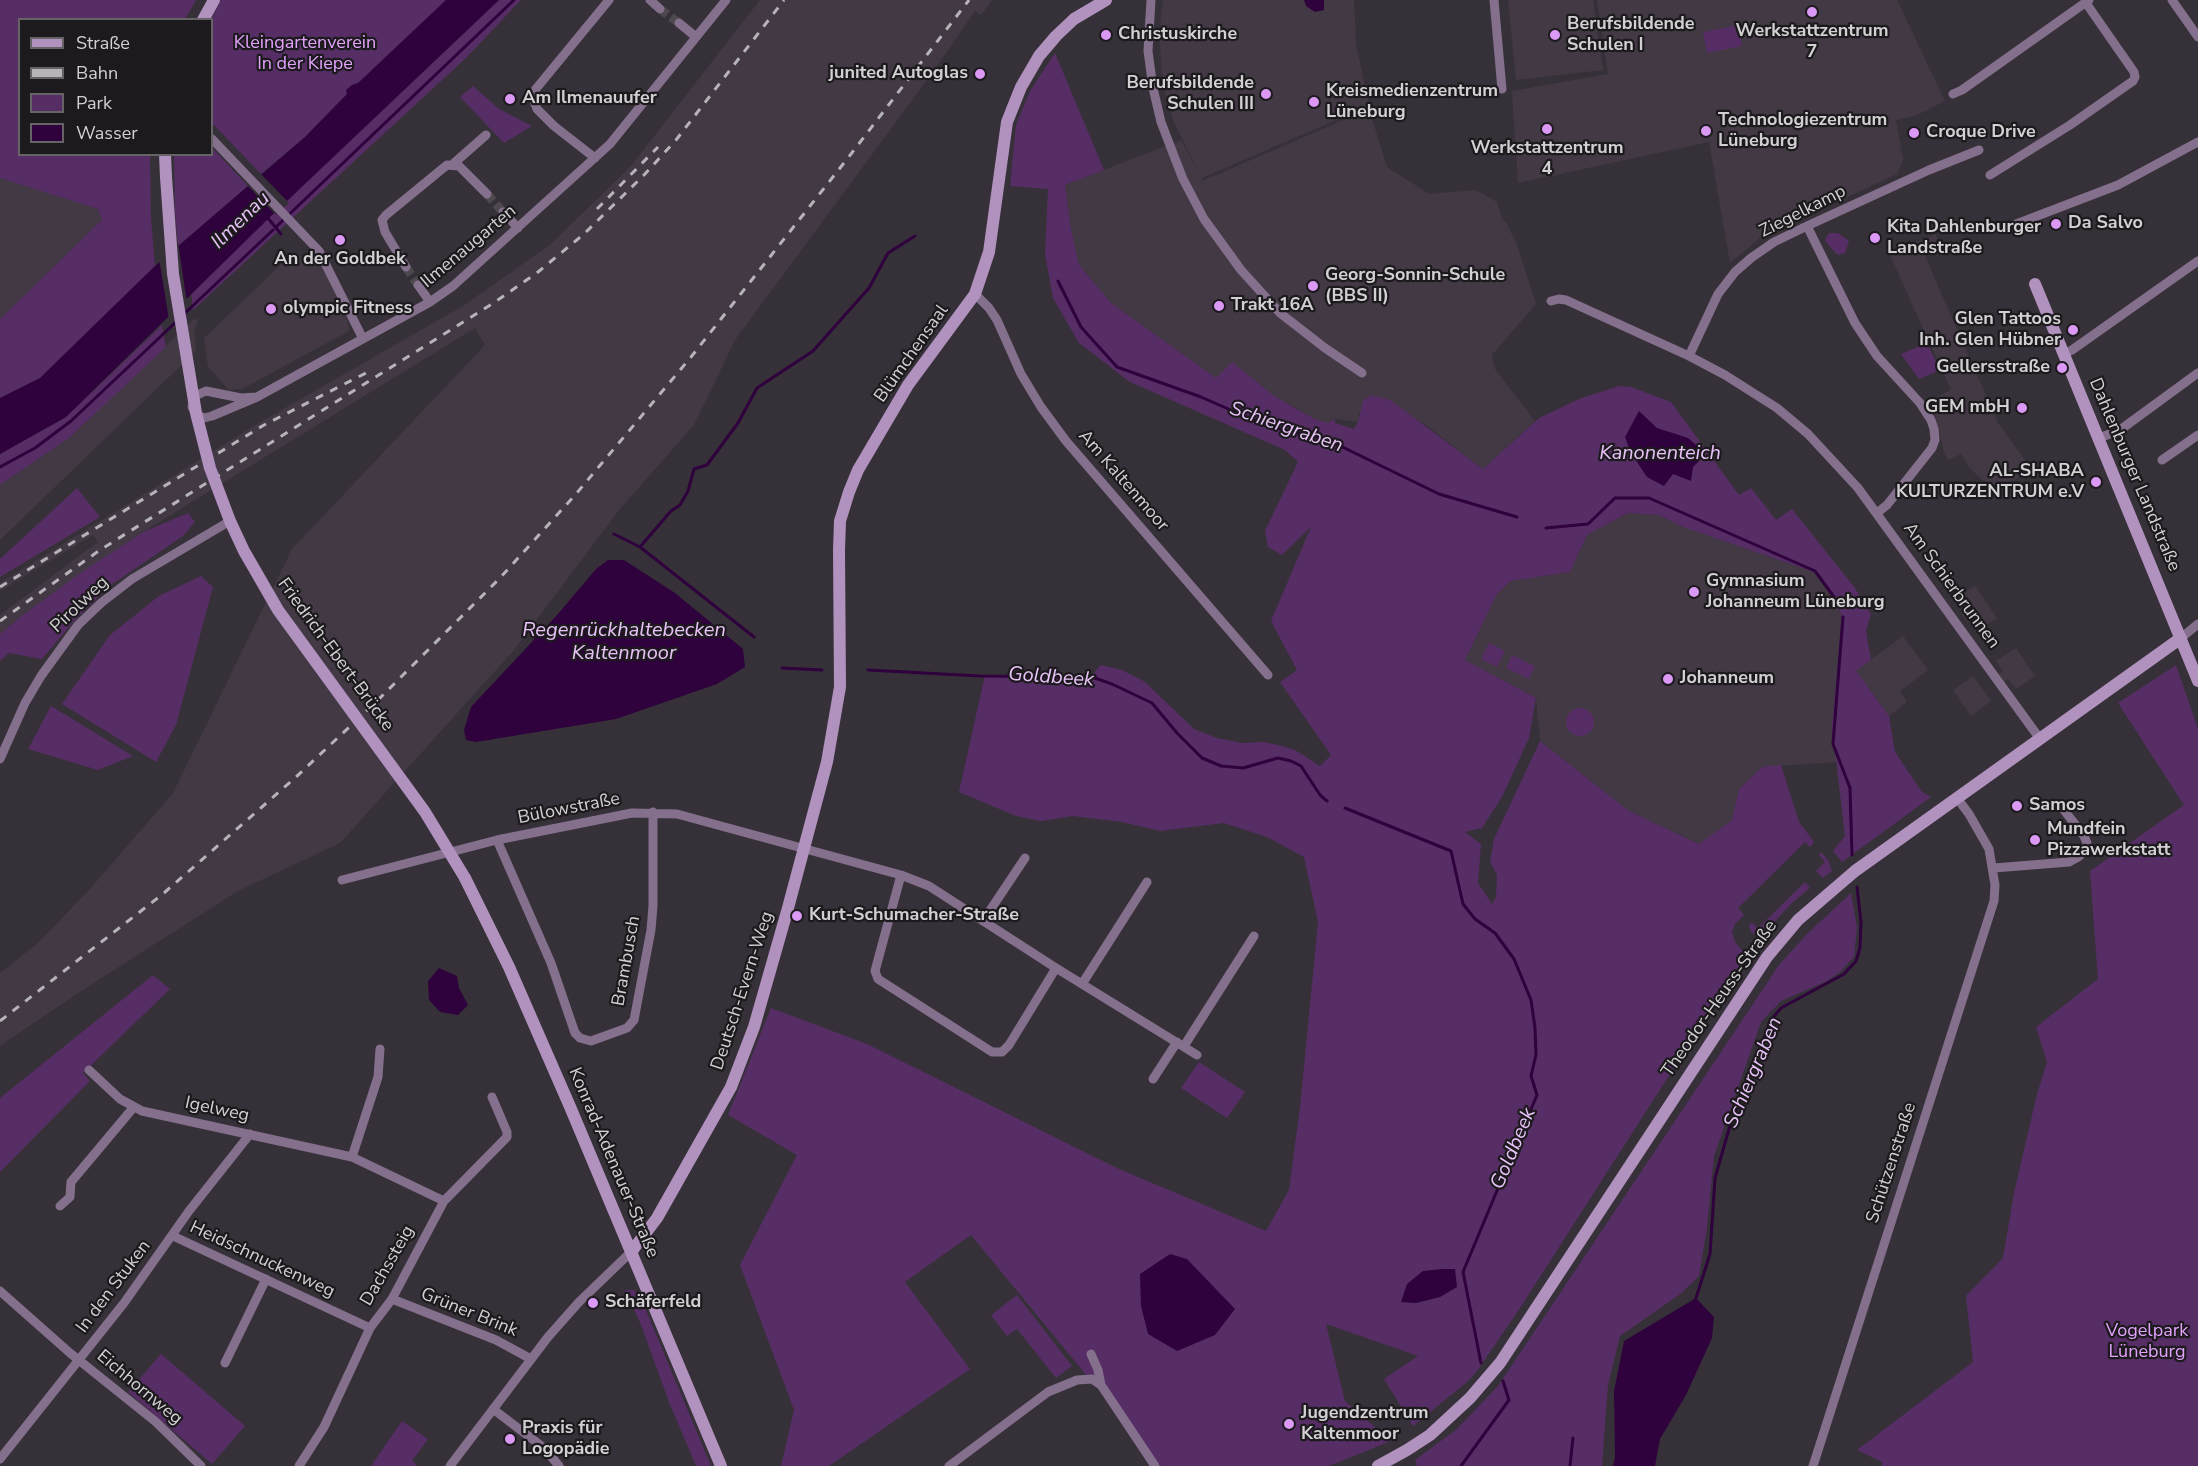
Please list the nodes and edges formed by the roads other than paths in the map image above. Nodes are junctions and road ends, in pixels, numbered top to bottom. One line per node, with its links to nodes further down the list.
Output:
1 (214, 0): 11 (main road)
2 (609, 0): 22 (street)
3 (650, 0): 10 (street)
4 (726, 0): 13 (street, Ilmenaugarten)
5 (1106, 0): 34 (main road, Blümchensaal)
6 (1151, 0): 40 (street)
7 (1494, 0): 15 (street)
8 (2172, 0): 14 (street)
9 (2088, 1): 16 (street); 24 (street)
10 (660, 9)
11 (204, 18)
12 (679, 23): 13 (street)
13 (696, 37): 22 (street, Ilmenaugarten)
14 (2198, 37)
15 (1502, 89)
16 (1953, 94)
17 (486, 135): 23 (street)
18 (213, 140): 37 (street)
19 (2198, 142): 28 (street)
20 (1979, 150): 27 (street, Ziegelkamp)
21 (165, 156): 47 (main road, Friedrich-Ebert-Brücke, bridge)
22 (595, 158): 29 (street, Ilmenaugarten)
23 (453, 164): 25 (street); 31 (street)
24 (1990, 175)
25 (487, 194)
26 (503, 212): 29 (street)
27 (1807, 226): 39 (street, Ziegelkamp); 46 (street)
28 (2011, 226)
29 (518, 228): 36 (street, Ilmenaugarten)
30 (2198, 261): 38 (street)
31 (406, 267)
32 (2035, 284): 38 (main road, Dahlenburger Landstraße)
33 (418, 285): 36 (street)
34 (975, 294): 50 (street, Am Kaltenmoor); 54 (main road, Blümchensaal)
35 (1551, 301): 39 (street, Am Schierbrunnen)
36 (430, 302): 37 (street, Ilmenaugarten)
37 (363, 339): 42 (street, Ilmenaugarten)
38 (2064, 354): 44 (main road, Dahlenburger Landstraße)
39 (1689, 356): 46 (street, Am Schierbrunnen)
40 (1362, 372)
41 (2198, 373): 44 (street)
42 (257, 397): 42 (street, Ilmenaugarten)
43 (2198, 435): 45 (street)
44 (2099, 438): 49 (main road, Dahlenburger Landstraße)
45 (2162, 460)
46 (1877, 513): 52 (street, Am Schierbrunnen)
47 (230, 521): 53 (street, Pirolweg); 63 (main road, Friedrich-Ebert-Brücke, bridge)
48 (2198, 624): 49 (street)
49 (2181, 638): 51 (main road, Dahlenburger Landstraße); 52 (main road, Theodor-Heuss-Straße)
50 (1268, 675)
51 (2198, 681)
52 (2040, 739): 55 (main road, Theodor-Heuss-Straße)
53 (0, 759)
54 (827, 762): 59 (main road, Deutsch-Evern-Weg)
55 (1957, 798): 61 (street, Schützenstraße); 101 (main road, Theodor-Heuss-Straße)
56 (2064, 810): 61 (street)
57 (653, 812): 58 (street, Bülowstraße); 58 (street, Brambusch); 59 (street, Bülowstraße)
58 (497, 840): 64 (street, Bülowstraße)
59 (804, 848): 62 (street); 82 (main road, Deutsch-Evern-Weg)
60 (1025, 858): 66 (street)
61 (1994, 868): 102 (street, Schützenstraße)
62 (901, 875): 66 (street); 68 (street)
63 (465, 878): 82 (main road, Konrad-Adenauer-Straße)
64 (342, 880)
65 (1147, 882): 69 (street)
66 (983, 921): 68 (street)
67 (1254, 936): 70 (street)
68 (1056, 968): 69 (street)
69 (1082, 984): 70 (street)
70 (1180, 1044): 72 (street); 74 (street)
71 (380, 1049): 78 (street)
72 (1197, 1055)
73 (89, 1070): 76 (street, Igelweg)
74 (1154, 1079)
75 (492, 1097): 79 (street, Dachssteig)
76 (133, 1108): 77 (street, Igelweg); 80 (street)
77 (250, 1134): 78 (street, Igelweg); 81 (street, In den Stuken)
78 (352, 1156): 79 (street, Igelweg)
79 (444, 1201): 85 (street, Dachssteig)
80 (60, 1206)
81 (172, 1236): 83 (street, Heidschnuckenweg); 89 (street, In den Stuken)
82 (632, 1251): 88 (street, Deutsch-Evern-Weg); 98 (main road, Konrad-Adenauer-Straße)
83 (266, 1279): 86 (street, Heidschnuckenweg); 90 (street)
84 (0, 1291): 89 (street, Eichhornweg)
85 (392, 1299): 86 (street, Dachssteig); 88 (street, Grüner Brink)
86 (370, 1328): 95 (street, Dachssteig)
87 (1091, 1354): 91 (street)
88 (531, 1359): 92 (street, Deutsch-Evern-Weg)
89 (79, 1360): 93 (street, In den Stuken); 94 (street, Eichhornweg)
90 (225, 1363)
91 (1101, 1385): 99 (street); 100 (street)
92 (493, 1409): 96 (street, Deutsch-Evern-Weg); 97 (street)
93 (0, 1459)
94 (201, 1466)
95 (300, 1466)
96 (450, 1466)
97 (559, 1466)
98 (721, 1466)
99 (949, 1466)
100 (1155, 1466)
101 (1378, 1466)
102 (1813, 1466)

